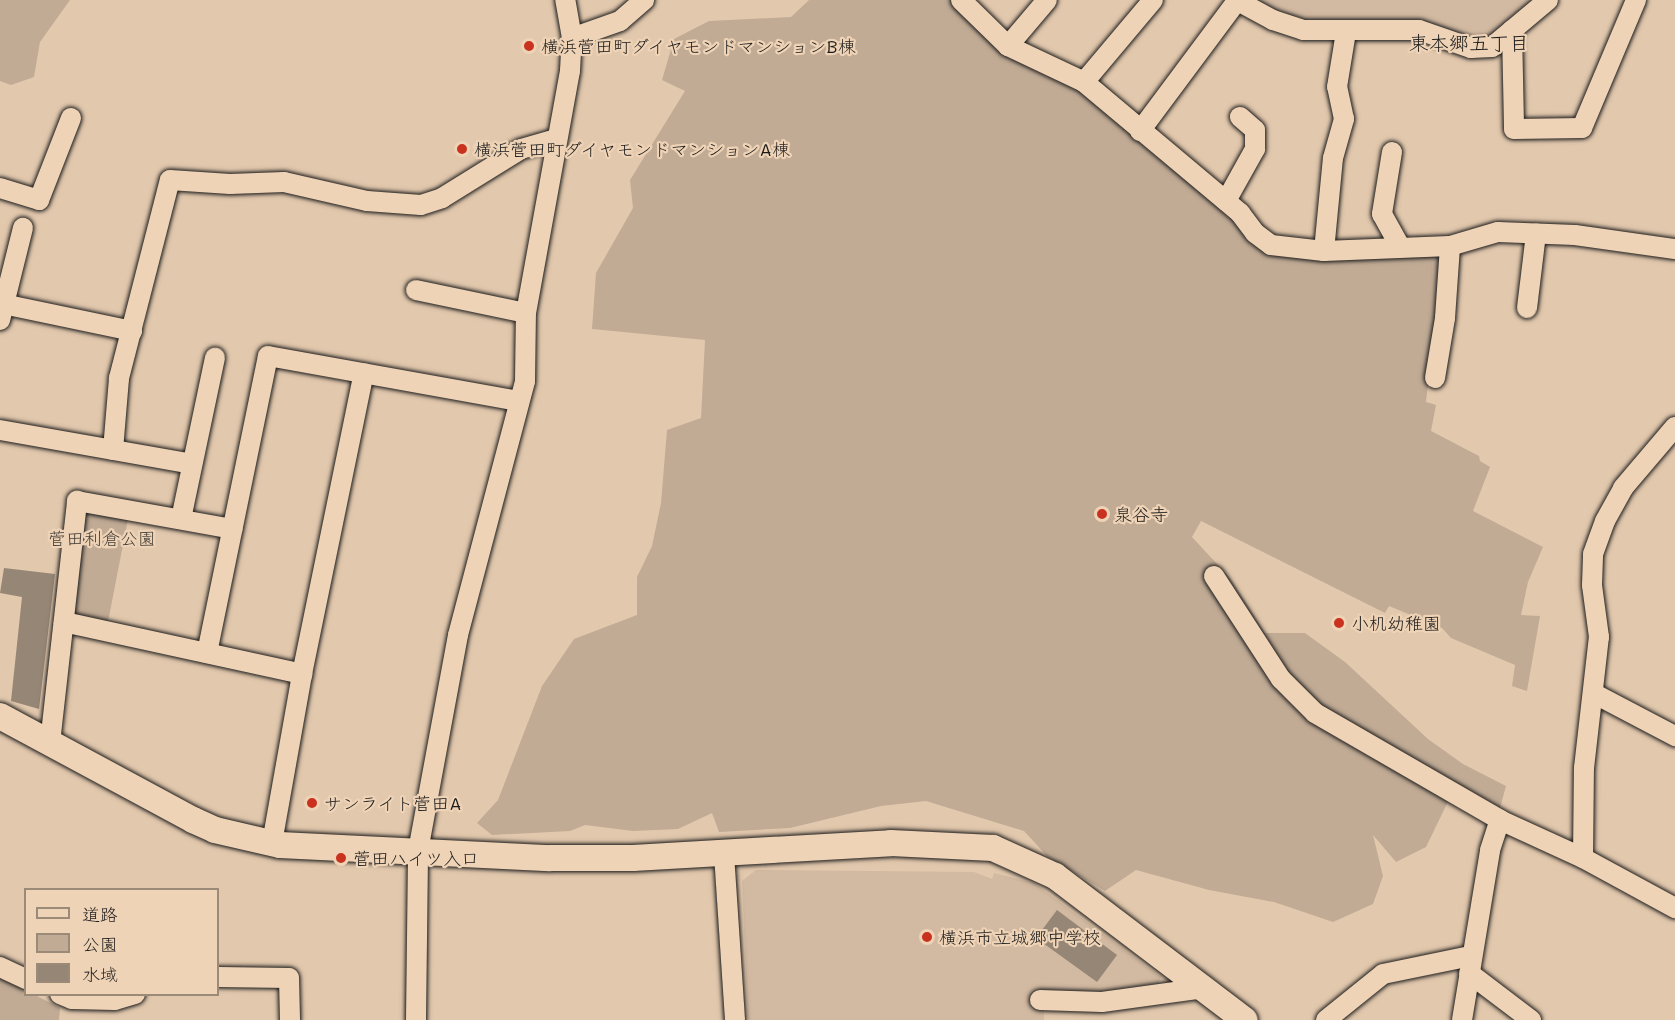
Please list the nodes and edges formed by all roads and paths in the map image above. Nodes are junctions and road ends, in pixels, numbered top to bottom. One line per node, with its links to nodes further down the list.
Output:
1 (565, 0): 11 (street)
2 (644, 0): 11 (street)
3 (962, 0): 12 (street)
4 (1047, 0): 12 (street)
5 (1153, 0): 13 (street)
6 (1548, 0): 9 (street)
7 (1636, 0): 9 (street)
8 (1237, 1): 10 (street); 16 (street)
9 (1512, 30): 10 (street)
10 (1346, 32): 26 (street)
11 (572, 38): 17 (street)
12 (1008, 46): 13 (street)
13 (1084, 82): 16 (street)
14 (1240, 117): 20 (street)
15 (71, 118): 19 (street)
16 (1140, 131): 20 (street)
17 (557, 139): 30 (street); 31 (street)
18 (1392, 152): 23 (street)
19 (0, 188)
20 (1226, 201): 26 (street)
21 (23, 228): 29 (street)
22 (1536, 234): 24 (street); 25 (street); 28 (street)
23 (1400, 246): 24 (street); 26 (street)
24 (1449, 246): 34 (street)
25 (1675, 249)
26 (1324, 251)
27 (416, 290): 30 (street)
28 (1527, 308)
29 (1, 312): 31 (street)
30 (526, 313): 35 (street)
31 (132, 331): 38 (street)
32 (215, 358): 39 (street)
33 (364, 373): 35 (street); 41 (street); 45 (street)
34 (1435, 378)
35 (519, 401): 52 (street)
36 (1675, 427): 46 (street)
37 (0, 430): 38 (street)
38 (113, 450): 39 (street)
39 (192, 464): 40 (street)
40 (181, 519): 41 (street); 43 (street)
41 (233, 529): 44 (street)
42 (1214, 576): 50 (street)
43 (63, 622): 44 (street); 49 (street)
44 (207, 653): 45 (street)
45 (302, 675): 51 (street)
46 (1593, 693): 48 (street); 54 (street)
47 (0, 716): 49 (street)
48 (1672, 729)
49 (50, 743): 51 (street)
50 (1500, 820): 54 (street); 56 (street)
51 (272, 843): 52 (street)
52 (418, 851): 53 (street); 65 (street)
53 (724, 854): 60 (street); 66 (street)
54 (1583, 858): 55 (street)
55 (1675, 908)
56 (1470, 964): 68 (street); 69 (street); 70 (street)
57 (0, 967): 59 (street)
58 (219, 977): 64 (street)
59 (24, 979)
60 (1204, 988): 63 (street); 67 (street)
61 (65, 996): 62 (street)
62 (121, 996)
63 (1040, 1000)
64 (290, 1020)
65 (416, 1020)
66 (735, 1020)
67 (1245, 1020)
68 (1326, 1020)
69 (1462, 1020)
70 (1531, 1020)

